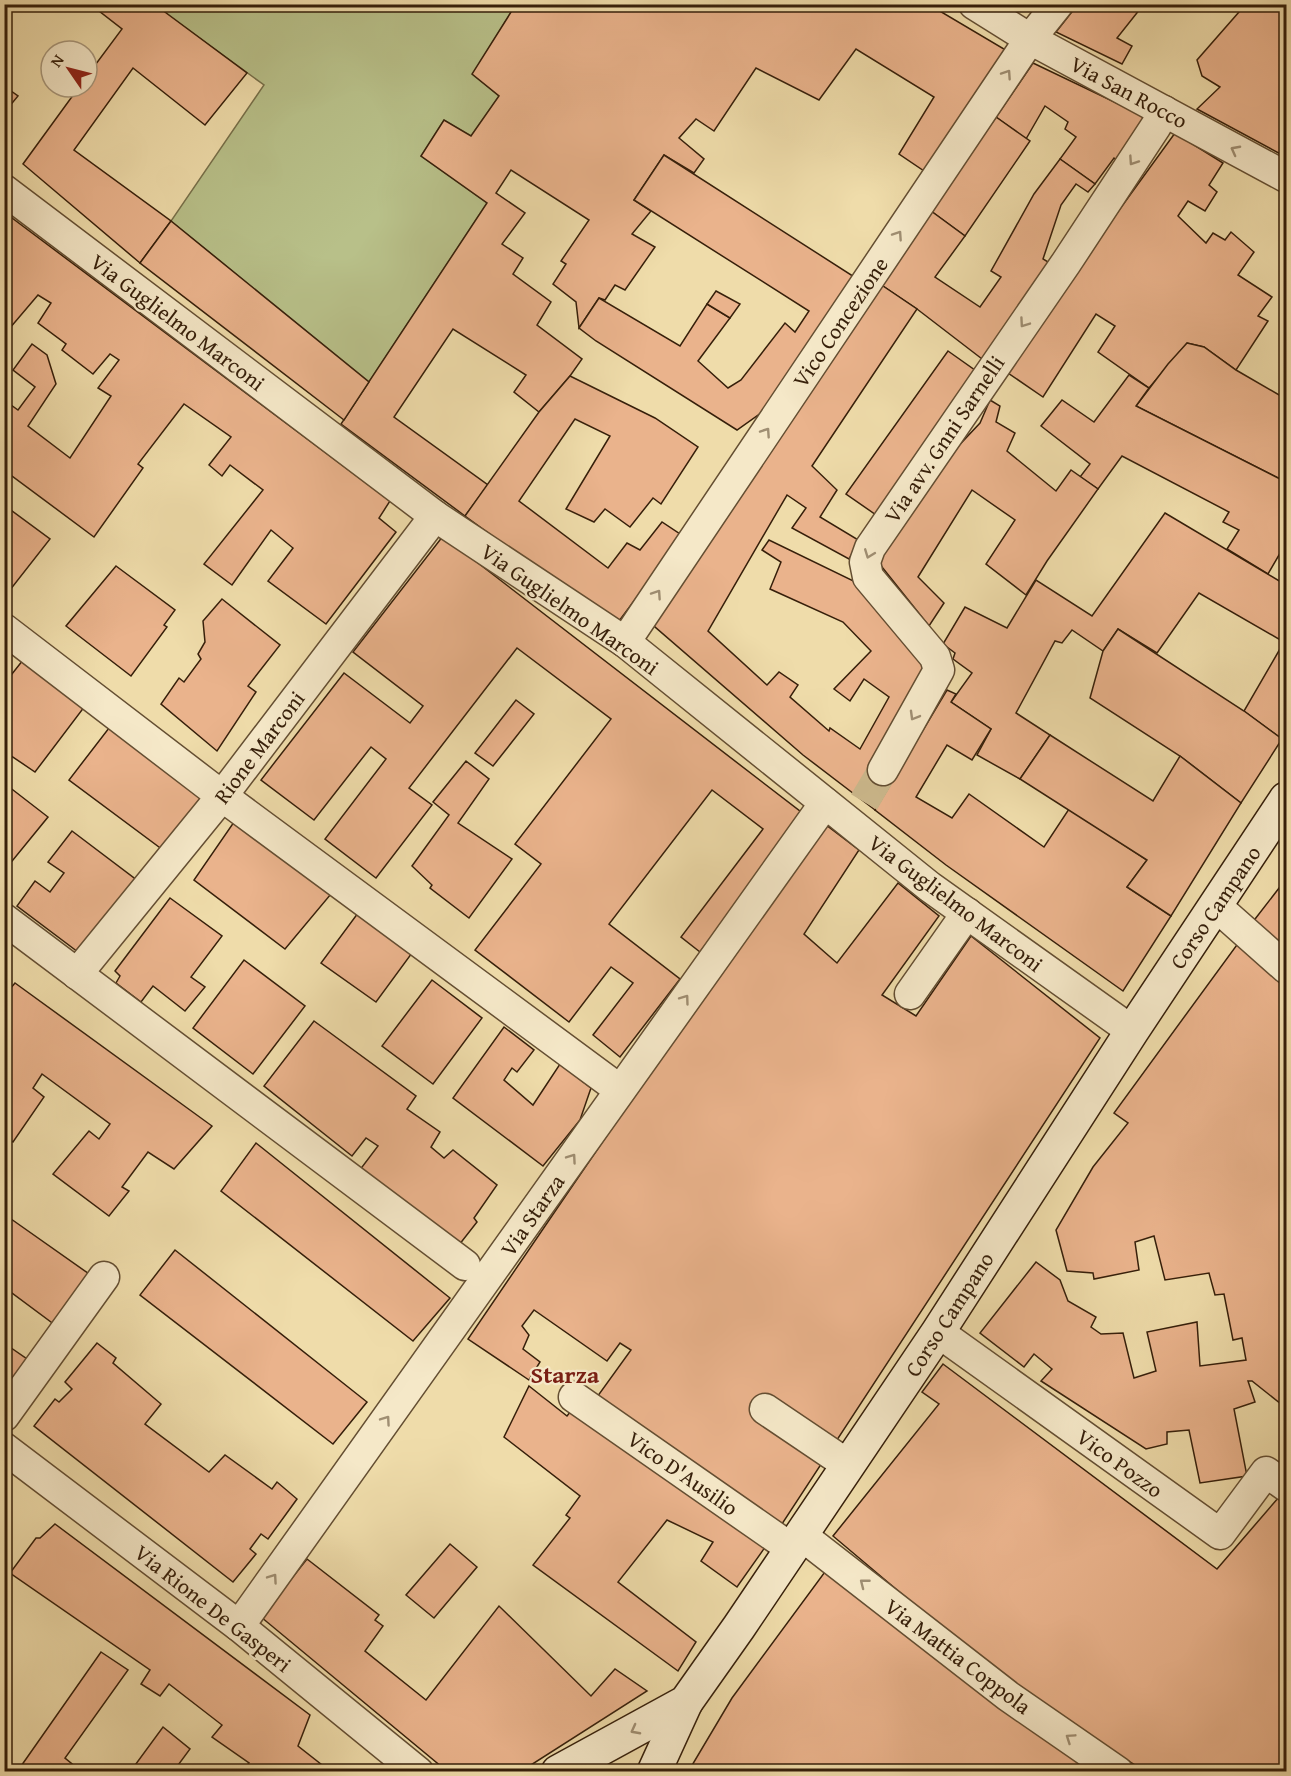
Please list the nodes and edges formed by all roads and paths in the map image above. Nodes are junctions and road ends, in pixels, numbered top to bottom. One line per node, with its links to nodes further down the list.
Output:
1 (974, 4): 3 (street, Via San Rocco)
2 (1058, 4): 3 (street, Vico Concezione)
3 (1030, 39): 4 (street, Via San Rocco); 9 (street, Vico Concezione, one-way to 3)
4 (1164, 111): 5 (street, Via San Rocco, one-way to 4); 10 (street, Via avv. Gnni Sarnelli, one-way to 10)
5 (1287, 177)
6 (4, 190): 7 (street, Via Guglielmo Marconi)
7 (435, 516): 9 (street, Via Guglielmo Marconi); 11 (street, Rione Marconi)
8 (4, 629): 11 (street)
9 (625, 642): 13 (street, Via Guglielmo Marconi)
10 (883, 770)
11 (222, 796): 18 (street, Rione Marconi); 21 (street)
12 (1287, 799): 14 (main road, Corso Campano)
13 (825, 804): 15 (street, Via Guglielmo Marconi); 21 (street, Via Starza, one-way to 13)
14 (1216, 906): 17 (street); 20 (main road, Corso Campano)
15 (967, 913): 19 (street); 20 (street, Via Guglielmo Marconi)
16 (4, 919): 18 (street)
17 (1287, 968)
18 (77, 974): 22 (street)
19 (910, 994)
20 (1132, 1031): 24 (main road, Corso Campano)
21 (620, 1090): 32 (street, Via Starza, one-way to 21)
22 (465, 1265)
23 (104, 1277): 27 (street)
24 (938, 1332): 29 (main road, Corso Campano); 30 (street, Vico Pozzo)
25 (574, 1397): 31 (street, Vico D'Ausilio)
26 (765, 1408): 29 (street)
27 (4, 1416)
28 (4, 1448): 32 (street, Via Rione De Gasperi)
29 (848, 1465): 31 (main road, Corso Campano)
30 (1287, 1486)
31 (797, 1542): 33 (main road, Corso Campano); 37 (street, Via Mattia Coppola, one-way to 31)
32 (239, 1626): 34 (street, Via Rione De Gasperi)
33 (686, 1702): 35 (main road, Corso Campano, one-way to 35); 36 (main road)
34 (418, 1772)
35 (558, 1772)
36 (654, 1772)
37 (1118, 1772)

